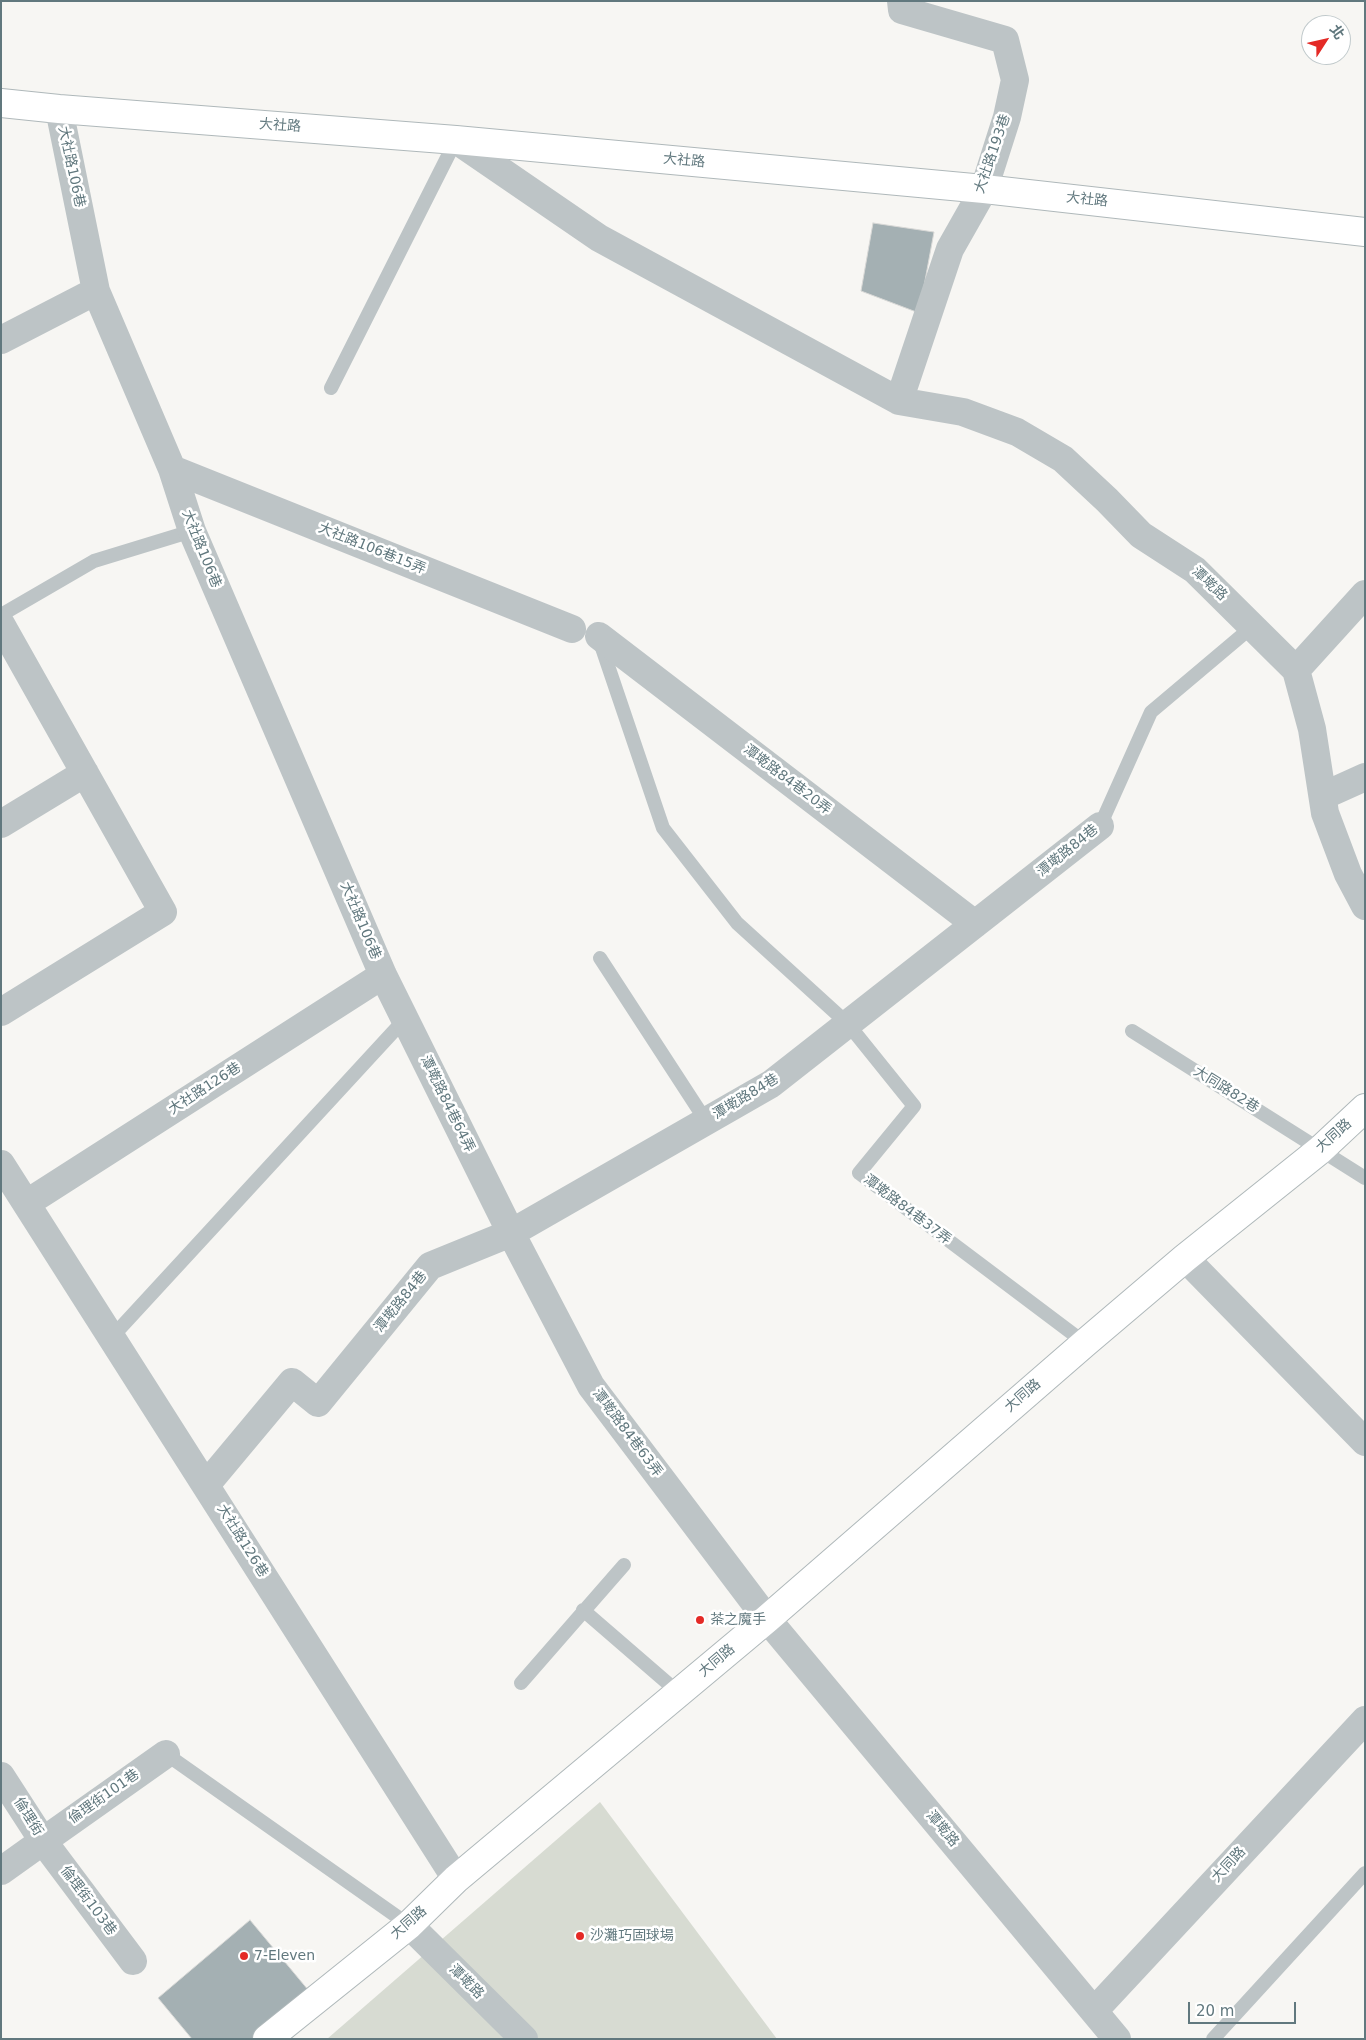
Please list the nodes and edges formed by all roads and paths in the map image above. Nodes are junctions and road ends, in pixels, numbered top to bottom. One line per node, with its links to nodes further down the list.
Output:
1 (901, 1): 5 (street, 大社路193巷)
2 (1, 103): 3 (street, 大社路)
3 (59, 109): 4 (street, 大社路); 7 (street, 大社路106巷)
4 (456, 140): 5 (street, 大社路); 9 (lane); 10 (street, 潭墘路)
5 (984, 189): 6 (street, 大社路); 10 (street, 大社路193巷)
6 (1365, 232)
7 (96, 291): 8 (street); 11 (street, 大社路106巷)
8 (1, 340)
9 (331, 388)
10 (898, 401): 16 (street, 潭墘路)
11 (172, 469): 12 (street, 大社路106巷); 17 (street, 大社路106巷15弄)
12 (192, 531): 14 (lane); 28 (street, 大社路106巷)
13 (1365, 594): 19 (street)
14 (1, 615)
15 (1, 624): 20 (street)
16 (1253, 626): 19 (street, 潭墘路); 24 (lane, 潭墘路84巷)
17 (572, 629)
18 (599, 636): 26 (street, 潭墘路84巷20弄); 31 (lane)
19 (1296, 670): 22 (street, 潭墘路)
20 (85, 773): 23 (street); 29 (street)
21 (1365, 777): 22 (street)
22 (1323, 796): 25 (street, 潭墘路)
23 (1, 824)
24 (1100, 826): 26 (street, 潭墘路84巷)
25 (1365, 906)
26 (975, 924): 31 (street, 潭墘路84巷)
27 (600, 958): 34 (lane)
28 (383, 976): 30 (street, 潭墘路84巷64弄); 38 (street, 大社路126巷)
29 (1, 1012)
30 (405, 1019): 39 (street, 潭墘路84巷64弄); 41 (lane)
31 (848, 1024): 34 (street, 潭墘路84巷); 42 (lane, 潭墘路84巷37弄)
32 (1132, 1031): 35 (lane, 大同路82巷)
33 (1365, 1108): 35 (street, 大同路)
34 (706, 1121): 39 (street, 潭墘路84巷)
35 (1320, 1150): 37 (lane, 大同路82巷); 40 (street, 大同路)
36 (1, 1164): 38 (street, 大社路126巷)
37 (1365, 1178)
38 (27, 1203): 41 (street, 大社路126巷)
39 (511, 1233): 44 (street, 潭墘路84巷); 47 (street, 潭墘路84巷63弄)
40 (1185, 1258): 42 (street, 大同路); 43 (street)
41 (112, 1337): 44 (street, 大社路126巷)
42 (1085, 1343): 47 (street, 大同路)
43 (1365, 1442)
44 (206, 1485): 56 (street, 大社路126巷)
45 (624, 1565): 46 (lane)
46 (583, 1610): 48 (lane); 49 (lane)
47 (768, 1619): 49 (street, 大同路); 59 (street, 潭墘路)
48 (521, 1683)
49 (679, 1693): 56 (street, 大同路)
50 (1365, 1720): 59 (street, 大同路)
51 (166, 1754): 53 (street, 倫理街101巷); 57 (lane)
52 (1, 1776): 53 (street, 倫理街)
53 (43, 1841): 54 (street, 倫理街); 58 (street, 倫理街103巷)
54 (1, 1871)
55 (1365, 1874): 63 (lane)
56 (456, 1879): 57 (street, 大同路)
57 (409, 1925): 60 (street, 大同路); 61 (street, 潭墘路)
58 (133, 1961)
59 (1094, 2011): 62 (street, 潭墘路)
60 (267, 2039)
61 (524, 2039)
62 (1117, 2039)
63 (1213, 2039)

